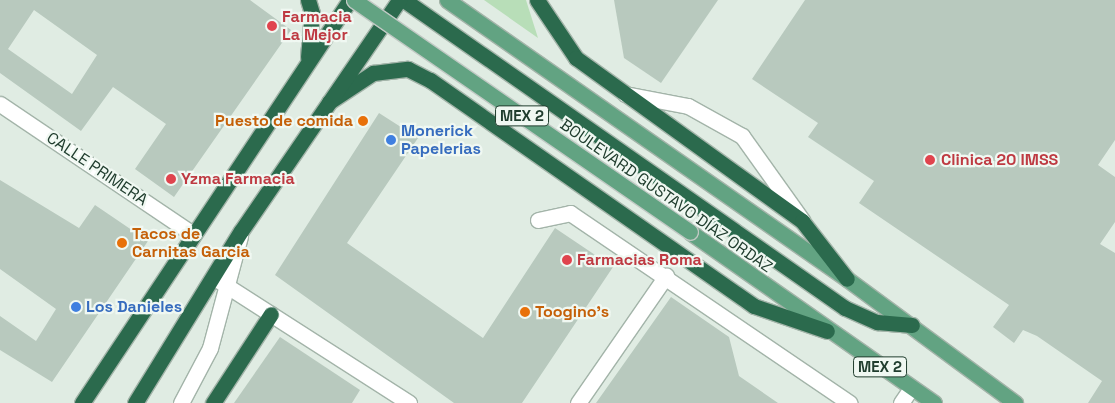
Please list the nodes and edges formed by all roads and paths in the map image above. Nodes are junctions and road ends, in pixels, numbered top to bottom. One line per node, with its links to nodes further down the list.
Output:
1 (308, 0): 10 (highway)
2 (350, 0): 9 (highway)
3 (354, 0): 24 (main road, BOULEVARD GUSTAVO DÍAZ ORDAZ / MEX 2, bridge)
4 (361, 0): 9 (highway)
5 (399, 0): 12 (highway)
6 (404, 0): 23 (highway)
7 (447, 0): 20 (main road)
8 (537, 0): 11 (highway)
9 (335, 20): 10 (highway)
10 (307, 62): 17 (highway)
11 (622, 93): 15 (highway); 15 (street)
12 (330, 102): 16 (highway); 24 (highway)
13 (0, 104): 17 (street, CALLE PRIMERA)
14 (538, 220): 18 (street)
15 (802, 221): 20 (highway)
16 (241, 230): 19 (highway); 21 (street)
17 (193, 234): 26 (highway)
18 (666, 276): 31 (street); 32 (street)
19 (213, 277): 21 (street); 27 (highway)
20 (847, 279): 23 (main road)
21 (228, 286): 22 (street); 28 (street)
22 (271, 314): 29 (highway); 30 (street)
23 (912, 325): 35 (main road)
24 (827, 331): 25 (main road, BOULEVARD GUSTAVO DÍAZ ORDAZ / MEX 2)
25 (911, 388): 33 (street); 34 (main road, BOULEVARD GUSTAVO DÍAZ ORDAZ / MEX 2)
26 (82, 403)
27 (135, 403)
28 (181, 403)
29 (212, 403)
30 (409, 403)
31 (578, 403)
32 (850, 403)
33 (901, 403)
34 (934, 403)
35 (1015, 403)

